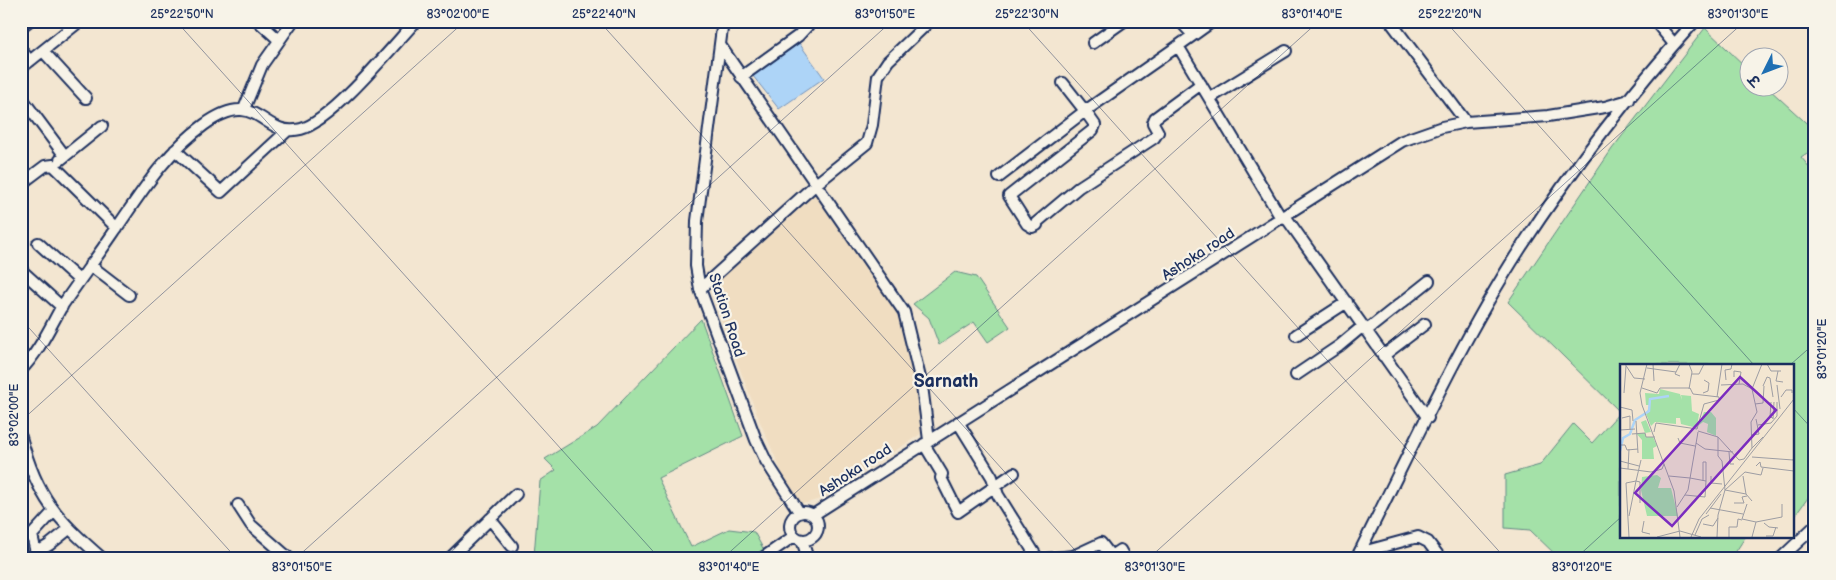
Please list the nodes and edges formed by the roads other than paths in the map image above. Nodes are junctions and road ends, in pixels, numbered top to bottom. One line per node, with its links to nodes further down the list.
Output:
1 (29, 21): 15 (street)
2 (80, 21): 23 (street)
3 (258, 21): 17 (street)
4 (293, 21): 17 (street)
5 (416, 21): 38 (street)
6 (723, 21): 20 (street, Station Road)
7 (812, 21): 27 (street)
8 (930, 21): 44 (street)
9 (1124, 21): 18 (street)
10 (1180, 21): 16 (street)
11 (1213, 21): 16 (street)
12 (1390, 21): 36 (street)
13 (1655, 21): 19 (street)
14 (1694, 21): 19 (street)
15 (21, 27)
16 (1193, 35): 21 (street)
17 (279, 40): 34 (street)
18 (1093, 43)
19 (1674, 44): 33 (street)
20 (720, 46): 27 (street); 52 (street, Station Road)
21 (1178, 46): 29 (street); 35 (street)
22 (21, 50): 25 (street)
23 (42, 51): 25 (street); 31 (street)
24 (1286, 51): 32 (street)
25 (30, 61): 26 (street)
26 (21, 68)
27 (741, 77): 44 (street)
28 (1063, 83): 35 (street)
29 (1201, 84): 32 (street); 35 (street)
30 (21, 97): 40 (street)
31 (86, 98)
32 (1210, 98): 45 (street)
33 (1629, 100): 36 (street, Ashoka road); 62 (street)
34 (244, 110): 38 (street); 39 (street)
35 (1085, 111): 42 (street)
36 (1466, 122): 45 (street, Ashoka road)
37 (102, 126): 40 (street)
38 (287, 131): 39 (street)
39 (175, 150): 46 (street)
40 (65, 156): 41 (street)
41 (53, 165): 43 (street); 46 (street)
42 (999, 177)
43 (22, 183)
44 (816, 184): 52 (street); 65 (street)
45 (1283, 217): 54 (street); 63 (street, Ashoka road)
46 (117, 228): 48 (street)
47 (38, 243): 50 (street)
48 (90, 265): 50 (street); 53 (street)
49 (21, 270): 55 (street)
50 (79, 280): 55 (street)
51 (1429, 281): 57 (street)
52 (700, 288): 71 (street, Station Road)
53 (129, 295)
54 (1347, 302): 57 (street); 58 (street)
55 (62, 307): 60 (street)
56 (1425, 324): 59 (street)
57 (1364, 329): 59 (street); 61 (street)
58 (1296, 335)
59 (1383, 356): 62 (street)
60 (21, 370)
61 (1296, 375)
62 (1428, 418): 80 (street)
63 (958, 422): 65 (street, Ashoka road); 67 (street)
64 (21, 438): 70 (street)
65 (926, 442): 67 (street); 72 (street, Ashoka road)
66 (1014, 473): 67 (street)
67 (994, 486): 87 (street)
68 (516, 494): 73 (street)
69 (238, 505): 83 (street)
70 (54, 511): 74 (street); 78 (street)
71 (799, 512): 72 (street); 76 (street)
72 (813, 515): 76 (street)
73 (490, 519): 77 (street); 84 (street)
74 (69, 529): 78 (street); 79 (street)
75 (1814, 530): 93 (street)
76 (798, 538): 85 (street); 86 (street)
77 (512, 546)
78 (36, 553): 81 (street)
79 (91, 555): 82 (street)
80 (1357, 556): 90 (street)
81 (26, 559)
82 (103, 559)
83 (290, 559)
84 (449, 559)
85 (761, 559)
86 (808, 559)
87 (1038, 559)
88 (1046, 559): 89 (street)
89 (1125, 559)
90 (1441, 559)
91 (1462, 559): 92 (street)
92 (1471, 559)
93 (1780, 559)

